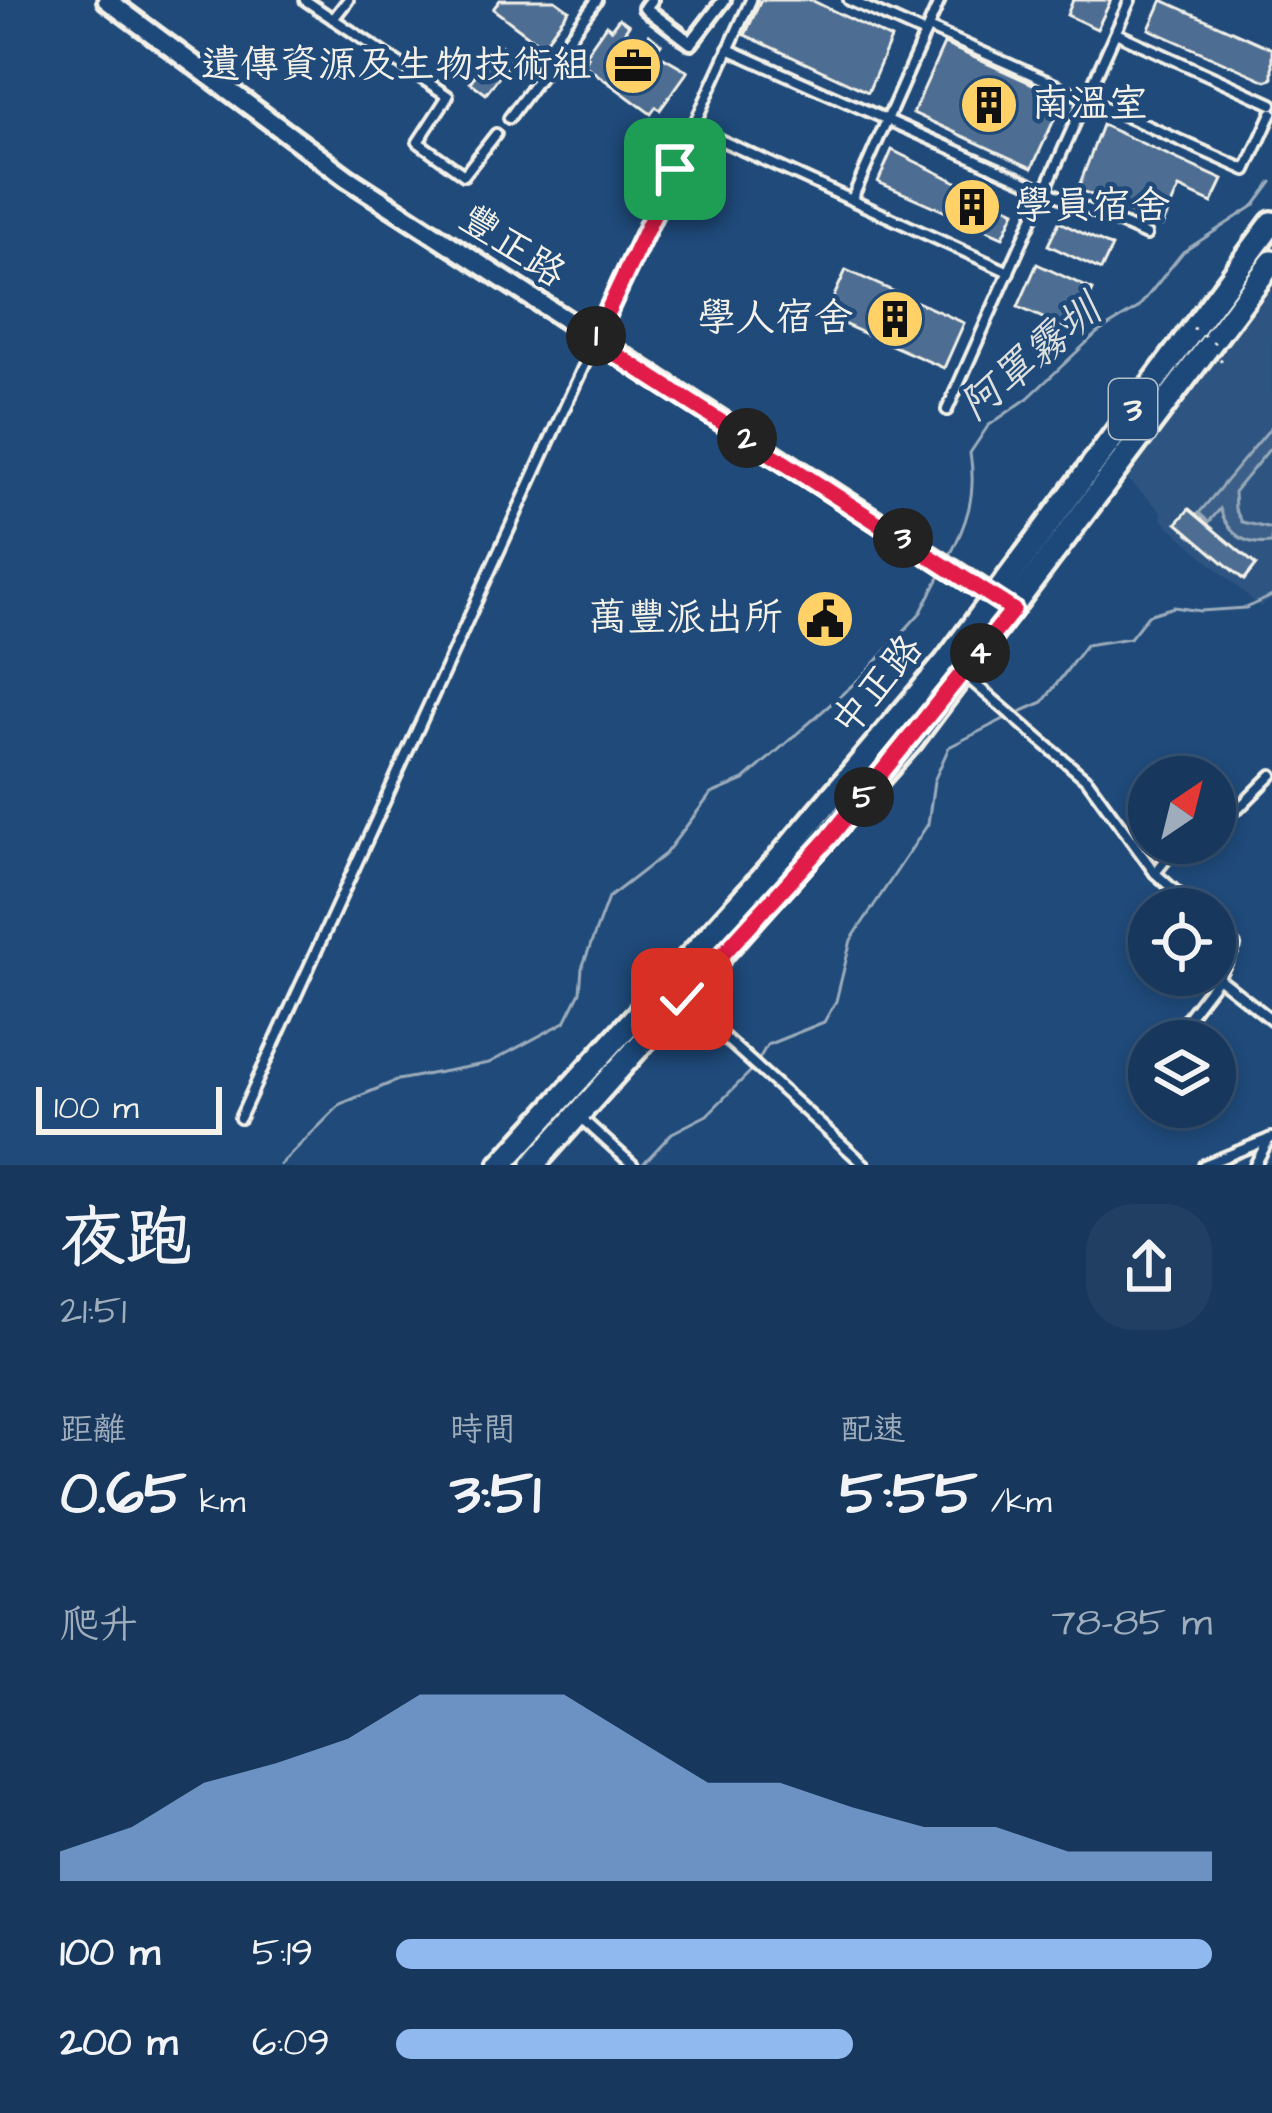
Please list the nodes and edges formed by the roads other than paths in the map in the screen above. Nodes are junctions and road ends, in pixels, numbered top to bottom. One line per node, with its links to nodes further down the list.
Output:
1 (106, 0): 28 (street, 豐正路)
2 (305, 0): 11 (lane)
3 (348, 0): 11 (lane)
4 (597, 0): 18 (lane)
5 (651, 0): 6 (street)
6 (724, 0)
7 (751, 0): 14 (lane)
8 (849, 0): 12 (lane)
9 (940, 0): 12 (lane)
10 (1130, 0): 13 (lane)
11 (333, 19): 21 (lane)
12 (927, 31): 15 (lane); 19 (lane)
13 (1116, 33): 15 (lane); 16 (lane)
14 (728, 49): 19 (lane); 20 (lane)
15 (1085, 101): 17 (lane); 22 (lane)
16 (1272, 104)
17 (1272, 113)
18 (509, 118)
19 (887, 120): 22 (lane); 23 (lane)
20 (694, 128): 23 (lane); 28 (lane)
21 (496, 134)
22 (1045, 192): 25 (lane); 27 (lane)
23 (852, 199): 27 (lane)
24 (1272, 223): 30 (main road, 中正路 / 3)
25 (1146, 235)
26 (1272, 262): 30 (main road, 中正路 / 3)
27 (1009, 272): 29 (lane)
28 (594, 340): 30 (street, 豐正路); 44 (lane)
29 (947, 410)
30 (1005, 604): 31 (main road, 中正路 / 3)
31 (954, 668): 35 (lane); 37 (main road, 中正路 / 3); 40 (main road, 中正路 / 3)
32 (1272, 775): 33 (lane)
33 (1236, 809)
34 (1162, 864): 35 (lane)
35 (1155, 873): 36 (lane)
36 (1172, 888)
37 (664, 981): 40 (lane); 46 (main road, 中正路 / 3)
38 (1236, 992): 42 (lane)
39 (1204, 996): 41 (lane)
40 (682, 999): 43 (main road, 中正路 / 3); 49 (lane)
41 (1186, 1020)
42 (1272, 1020)
43 (576, 1114): 47 (main road, 中正路 / 3); 48 (lane)
44 (240, 1118)
45 (1271, 1138): 50 (lane); 51 (lane)
46 (501, 1165)
47 (533, 1165)
48 (633, 1165)
49 (865, 1165)
50 (1204, 1165)
51 (1255, 1165)

